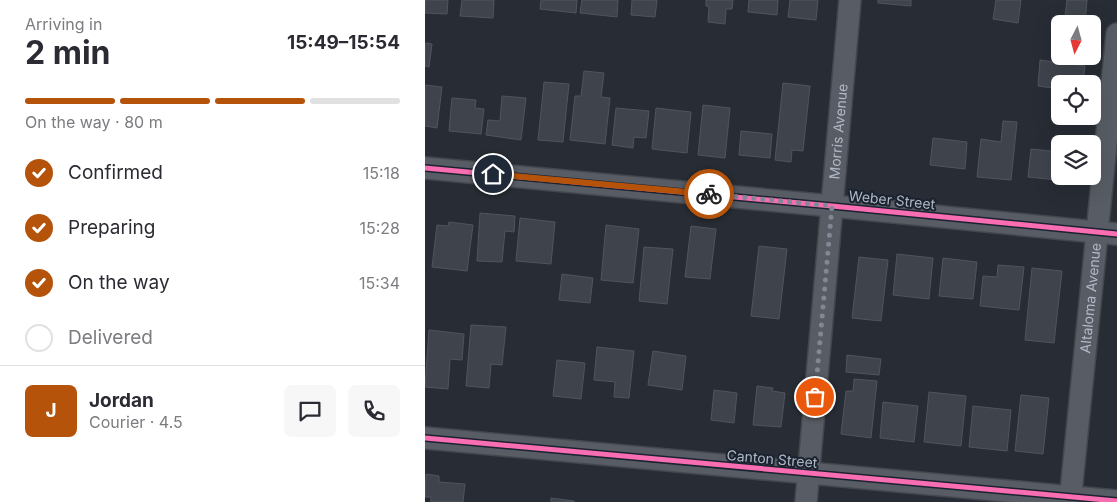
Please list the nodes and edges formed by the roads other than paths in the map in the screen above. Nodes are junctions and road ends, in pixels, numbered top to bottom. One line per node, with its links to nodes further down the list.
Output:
1 (850, 0): 4 (street, Morris Avenue)
2 (1117, 34): 5 (street, Altaloma Avenue)
3 (425, 168): 4 (street, Weber Street)
4 (832, 206): 5 (street, Weber Street); 7 (street, Morris Avenue)
5 (1107, 233): 8 (street, Altaloma Avenue)
6 (425, 438): 7 (street, Canton Street)
7 (808, 474): 8 (street, Canton Street); 10 (street, Morris Avenue)
8 (1071, 499): 9 (street, Canton Street)
9 (1117, 501)
10 (806, 502)

